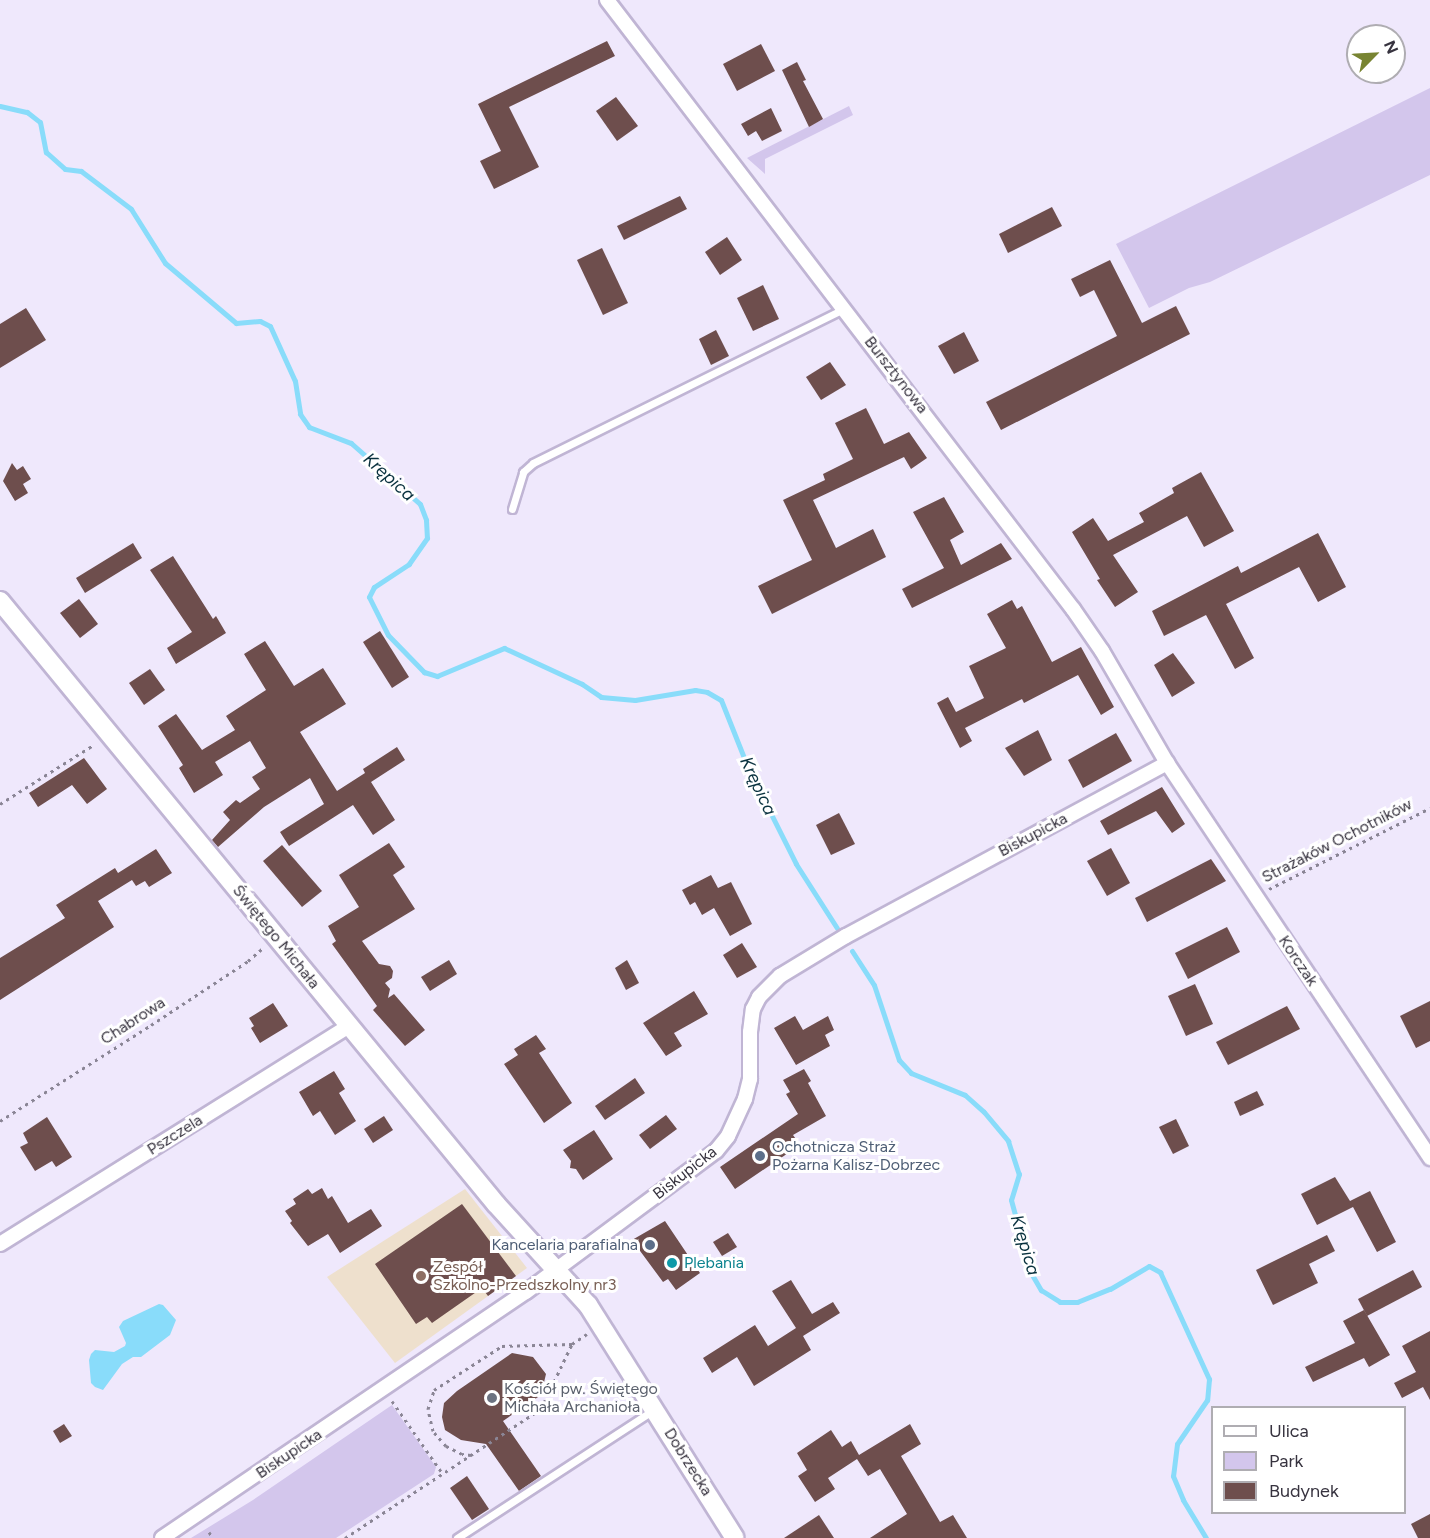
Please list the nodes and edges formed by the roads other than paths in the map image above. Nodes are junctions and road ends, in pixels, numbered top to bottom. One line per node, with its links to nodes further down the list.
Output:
1 (608, 0): 2 (street, Bursztynowa)
2 (845, 308): 3 (lane); 5 (street, Bursztynowa)
3 (512, 509)
4 (0, 601): 6 (street, Świętego Michała)
5 (1167, 764): 7 (street, Korczak); 9 (street, Biskupicka)
6 (349, 1026): 8 (street, Pszczela); 9 (street, Świętego Michała)
7 (1430, 1158)
8 (0, 1244)
9 (555, 1271): 10 (street, Dobrzecka); 11 (street, Biskupicka)
10 (655, 1409): 12 (lane); 13 (street, Dobrzecka)
11 (162, 1538)
12 (457, 1538)
13 (735, 1538)

